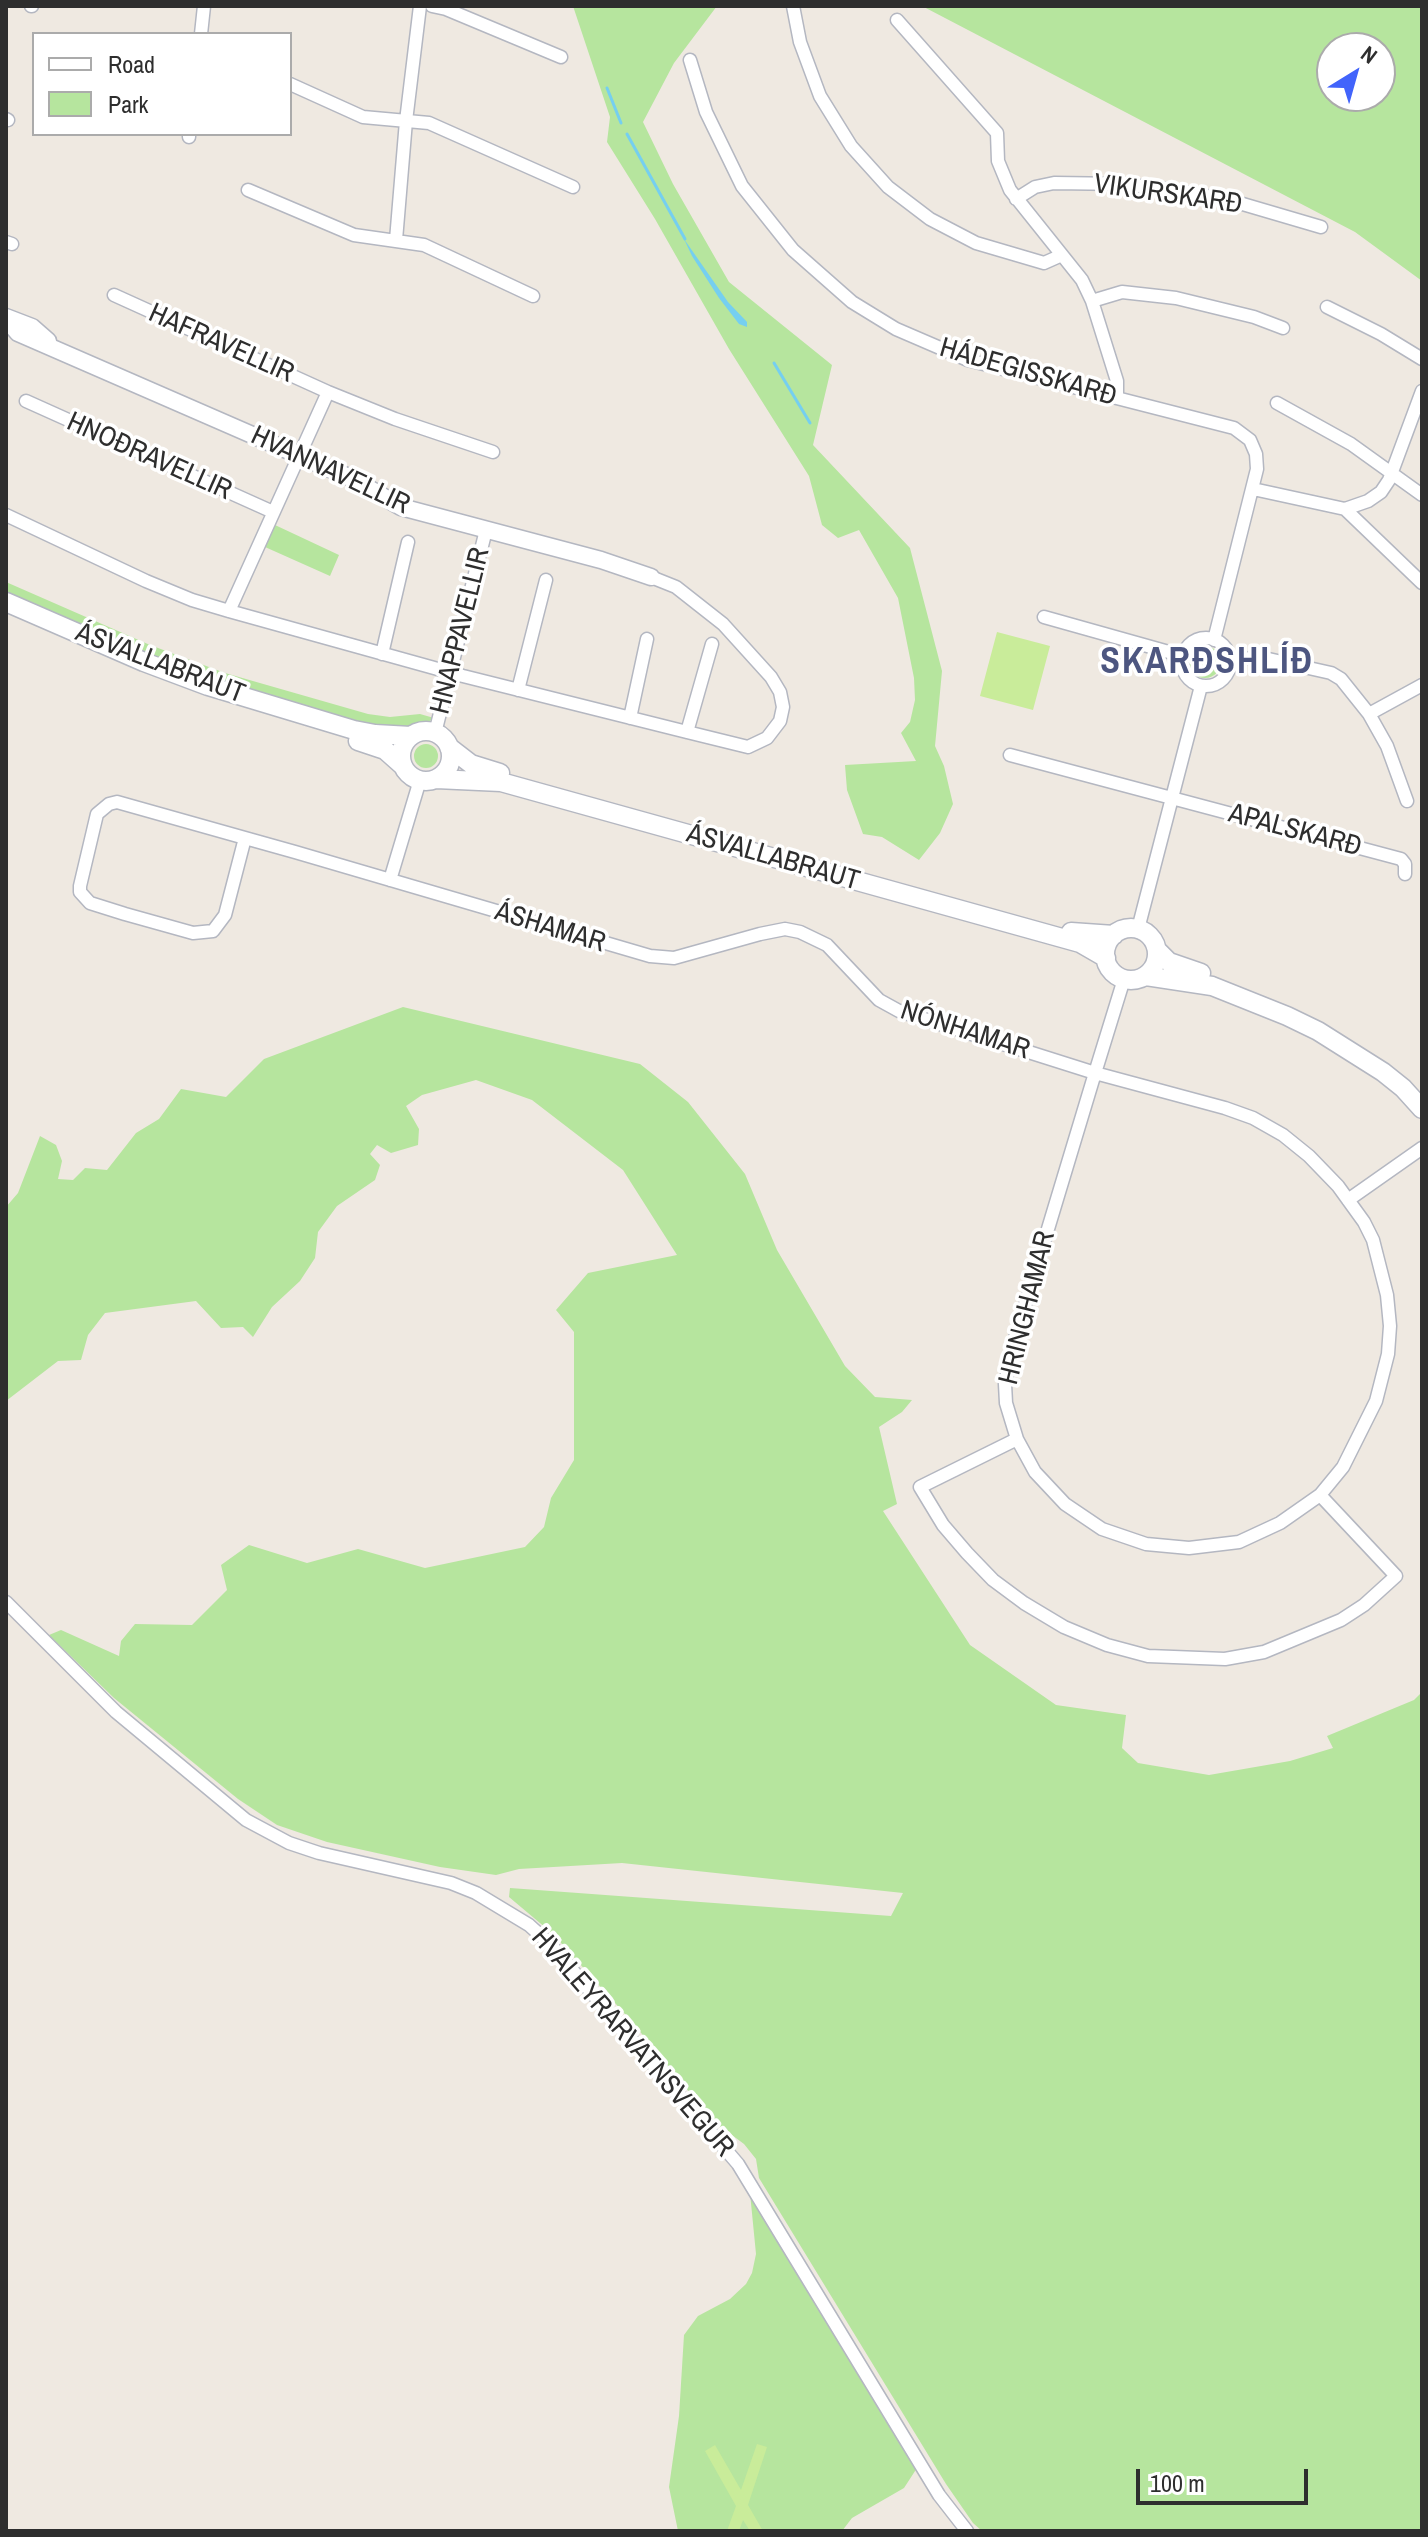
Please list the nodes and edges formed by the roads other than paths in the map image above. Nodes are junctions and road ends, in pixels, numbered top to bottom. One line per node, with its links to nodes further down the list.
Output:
1 (204, 6): 6 (street)
2 (420, 6): 10 (street)
3 (432, 6): 7 (street)
4 (793, 6): 16 (street)
5 (897, 20): 13 (street)
6 (201, 32)
7 (561, 57)
8 (690, 60): 26 (street, HÁDEGISSKARÐ)
9 (292, 85): 10 (street)
10 (406, 121): 11 (street); 15 (street)
11 (573, 187)
12 (248, 190): 15 (street)
13 (1016, 199): 14 (street, VIKURSKARÐ); 16 (street)
14 (1321, 227)
15 (396, 240): 18 (street)
16 (1062, 255): 19 (street)
17 (114, 295): 25 (street, HAFRAVELLIR)
18 (533, 296)
19 (1092, 301): 22 (street); 26 (street)
20 (1327, 307): 23 (street)
21 (6, 318): 30 (street, HVANNAVELLIR)
22 (1283, 328)
23 (1422, 359)
24 (1422, 391): 31 (street)
25 (328, 392): 29 (street, HAFRAVELLIR); 30 (street, HAFRAVELLIR)
26 (1117, 398): 32 (street, HÁDEGISSKARÐ)
27 (26, 401): 35 (street, HNOÐRAVELLIR)
28 (1277, 403): 31 (street)
29 (493, 452)
30 (298, 455): 35 (street); 37 (street, HVANNAVELLIR)
31 (1393, 472): 33 (street); 34 (street)
32 (1253, 489): 34 (street); 47 (street, HÁDEGISSKARÐ)
33 (1422, 495)
34 (1345, 509): 41 (street)
35 (273, 512): 43 (street)
36 (6, 515): 43 (street)
37 (486, 530): 40 (street, HVANNAVELLIR); 52 (street, HNAPPAVELLIR)
38 (408, 542): 49 (street)
39 (546, 580): 55 (street)
40 (657, 580): 58 (street)
41 (1422, 583)
42 (6, 602): 60 (main road, ÁSVALLABRAUT)
43 (229, 611): 49 (street)
44 (6, 613): 63 (main road, ÁSVALLABRAUT)
45 (1044, 617): 50 (street)
46 (647, 639): 57 (street)
47 (1214, 640): 50 (street); 51 (street)
48 (712, 644): 58 (street)
49 (382, 654): 52 (street)
50 (1183, 656): 54 (street)
51 (1229, 659): 54 (street); 56 (street)
52 (450, 672): 55 (street); 59 (street, HNAPPAVELLIR)
53 (1422, 685): 56 (street)
54 (1201, 686): 65 (street)
55 (518, 690): 57 (street)
56 (1369, 714): 66 (street)
57 (630, 718): 58 (street)
58 (687, 732)
59 (435, 733): 60 (main road); 61 (main road)
60 (411, 736): 63 (main road)
61 (449, 747): 64 (main road); 71 (main road, ÁSVALLABRAUT)
62 (1010, 755): 65 (street)
63 (403, 766): 64 (main road)
64 (428, 780): 69 (street); 73 (main road, ÁSVALLABRAUT)
65 (1173, 799): 68 (street, APALSKARÐ); 70 (street)
66 (1407, 801)
67 (245, 838): 67 (street, ÁSHAMAR); 69 (street, ÁSHAMAR)
68 (1405, 874)
69 (390, 880): 74 (street, ÁSHAMAR)
70 (1138, 929): 71 (main road); 72 (main road)
71 (1114, 935): 73 (main road)
72 (1157, 950): 75 (main road); 78 (main road)
73 (1106, 958): 76 (main road)
74 (848, 967): 77 (street, NÓNHAMAR)
75 (1146, 976): 76 (main road); 79 (main road)
76 (1124, 979): 77 (street, HRINGHAMAR)
77 (1095, 1073): 81 (street, HRINGHAMAR); 82 (street, HRINGHAMAR)
78 (1422, 1088)
79 (1422, 1109)
80 (1422, 1148): 81 (street)
81 (1348, 1200): 83 (street, HRINGHAMAR)
82 (1017, 1439): 83 (street, HRINGHAMAR); 83 (street)
83 (1320, 1495)
84 (6, 1602): 85 (street, HVALEYRARVATNSVEGUR)
85 (967, 2531)

